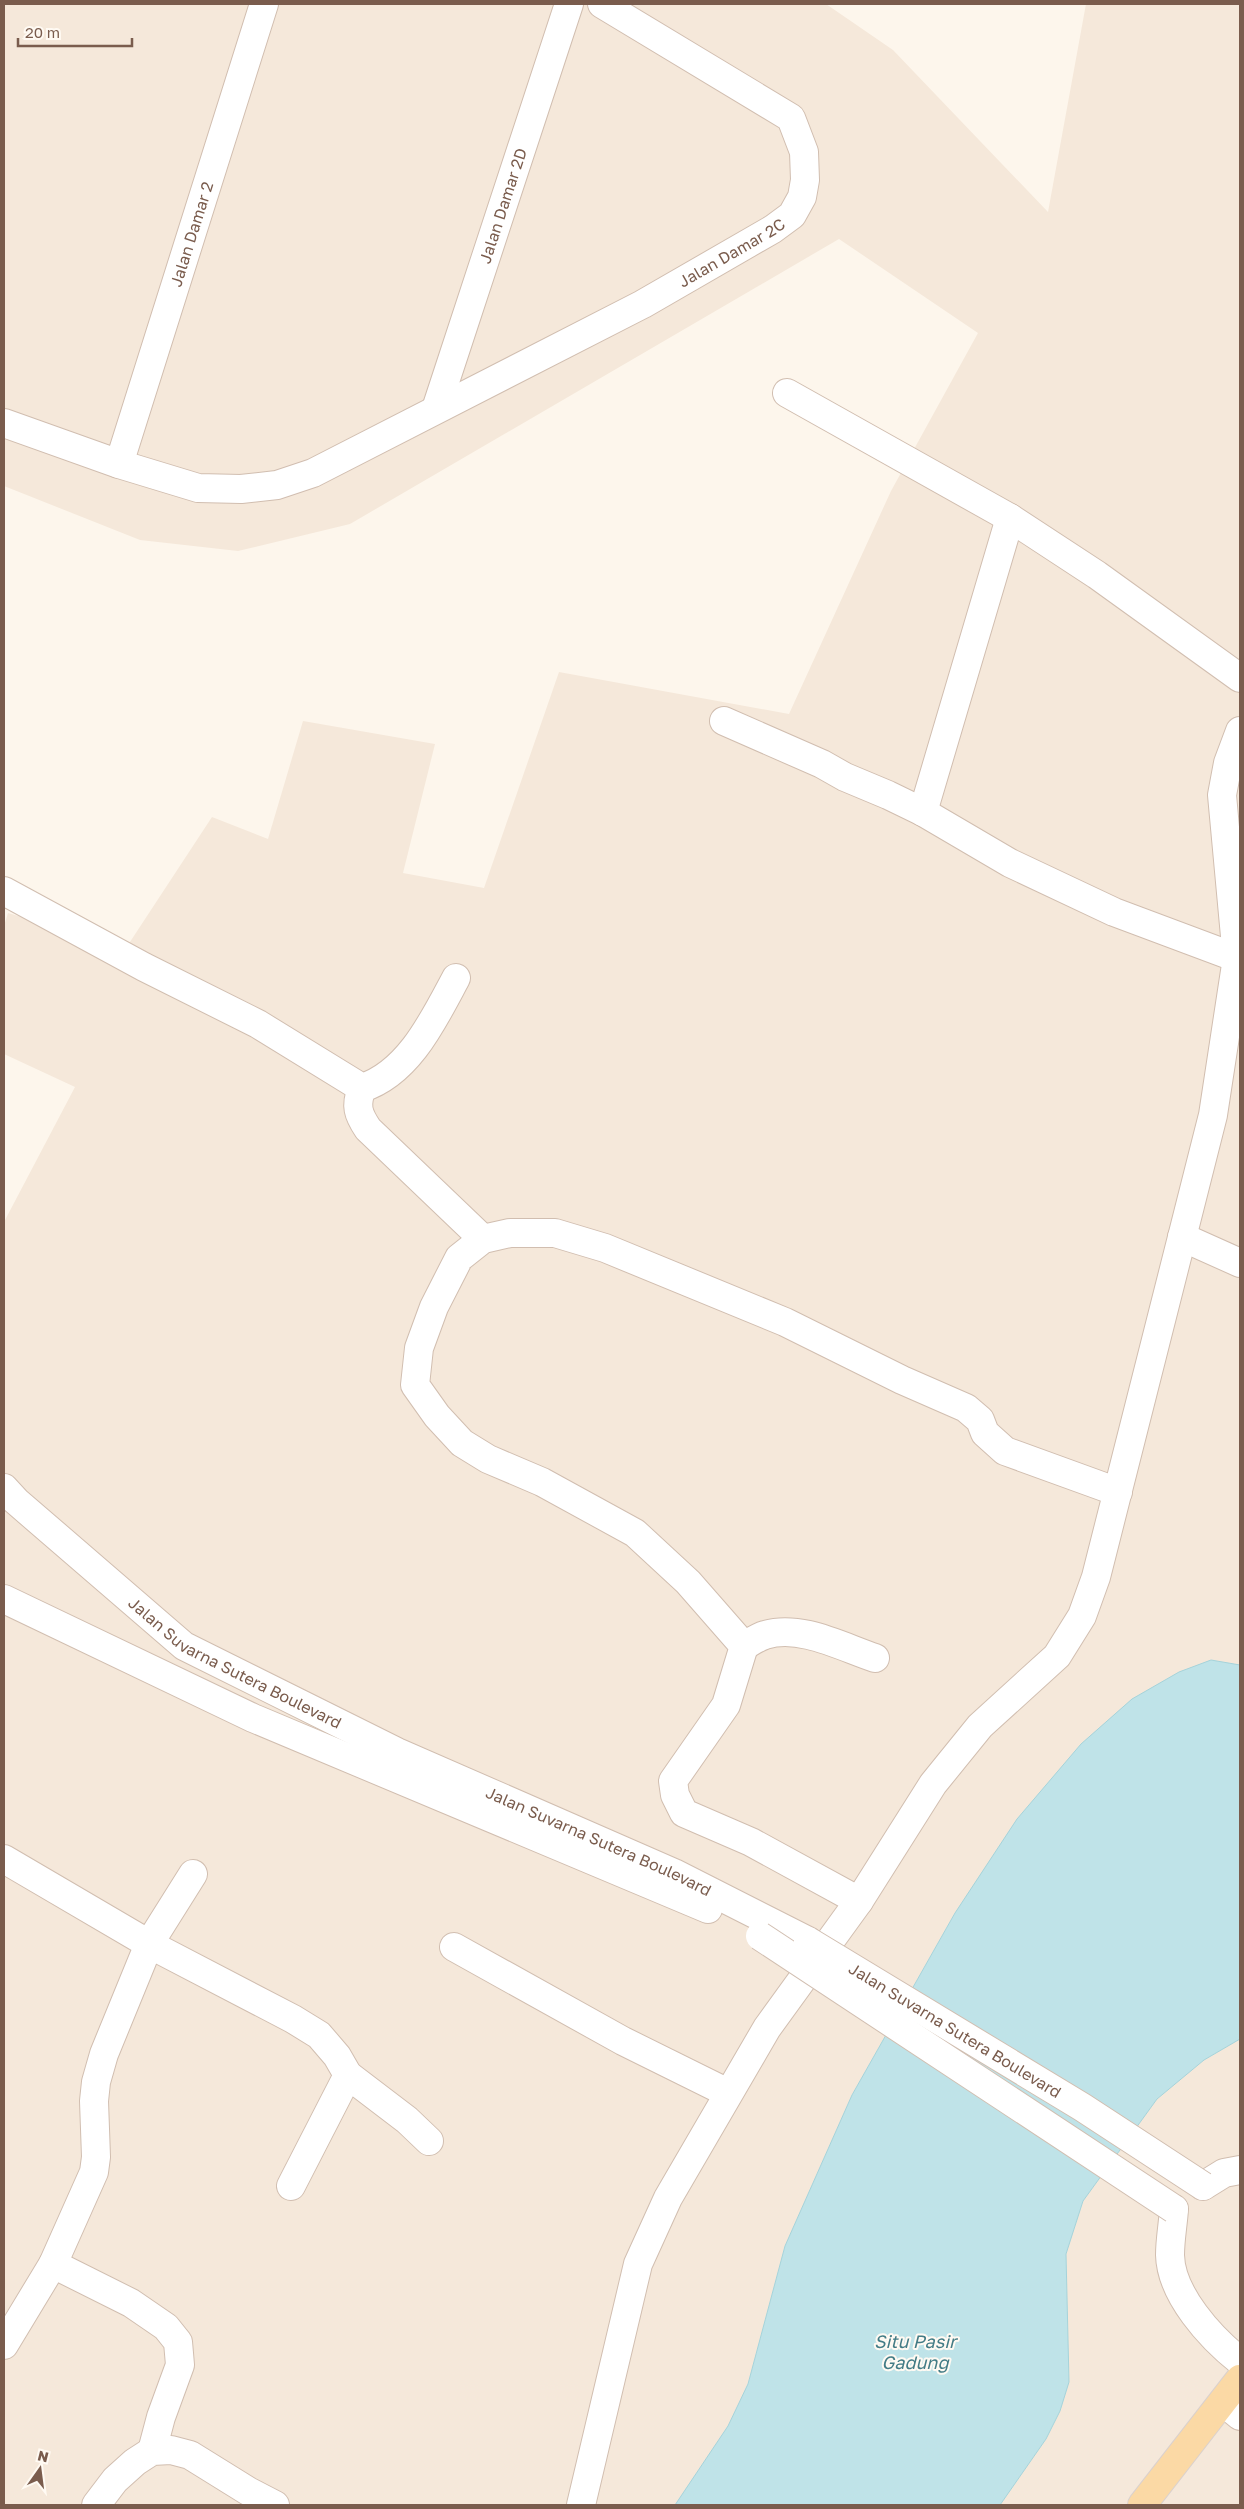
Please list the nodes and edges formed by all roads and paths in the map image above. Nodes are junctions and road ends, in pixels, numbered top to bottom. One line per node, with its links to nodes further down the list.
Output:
1 (264, 4): 7 (street, Jalan Damar 2)
2 (569, 4): 5 (street, Jalan Damar 2D)
3 (602, 4): 5 (street, Jalan Damar 2C)
4 (786, 393): 8 (street)
5 (436, 409): 7 (street)
6 (4, 423): 7 (street)
7 (119, 464)
8 (1010, 518): 9 (street); 12 (street)
9 (1240, 678)
10 (724, 721): 12 (street)
11 (1240, 731): 14 (street)
12 (923, 812): 14 (street)
13 (4, 891): 16 (street)
14 (1237, 958): 17 (street)
15 (456, 978): 16 (street)
16 (362, 1088): 18 (street)
17 (1182, 1237): 19 (street); 21 (street)
18 (483, 1239): 21 (street); 23 (street)
19 (1240, 1262)
20 (4, 1488): 33 (street, Jalan Suvarna Sutera Boulevard, bridge)
21 (1118, 1492): 27 (street)
22 (4, 1599): 37 (street, bridge)
23 (744, 1646): 24 (street); 27 (street)
24 (875, 1658)
25 (4, 1859): 28 (street)
26 (193, 1874): 28 (street)
27 (859, 1901): 31 (street)
28 (149, 1944): 30 (street); 35 (street)
29 (454, 1947): 31 (street)
30 (348, 2075): 32 (street); 34 (street)
31 (728, 2093): 43 (street)
32 (429, 2141)
33 (1240, 2170)
34 (291, 2186)
35 (53, 2264): 36 (street); 40 (street)
36 (4, 2345)
37 (1240, 2361)
38 (1240, 2379): 39 (main road)
39 (1231, 2409): 44 (main road)
40 (152, 2451): 41 (street); 42 (street)
41 (96, 2505)
42 (275, 2505)
43 (581, 2505)
44 (1142, 2505)

